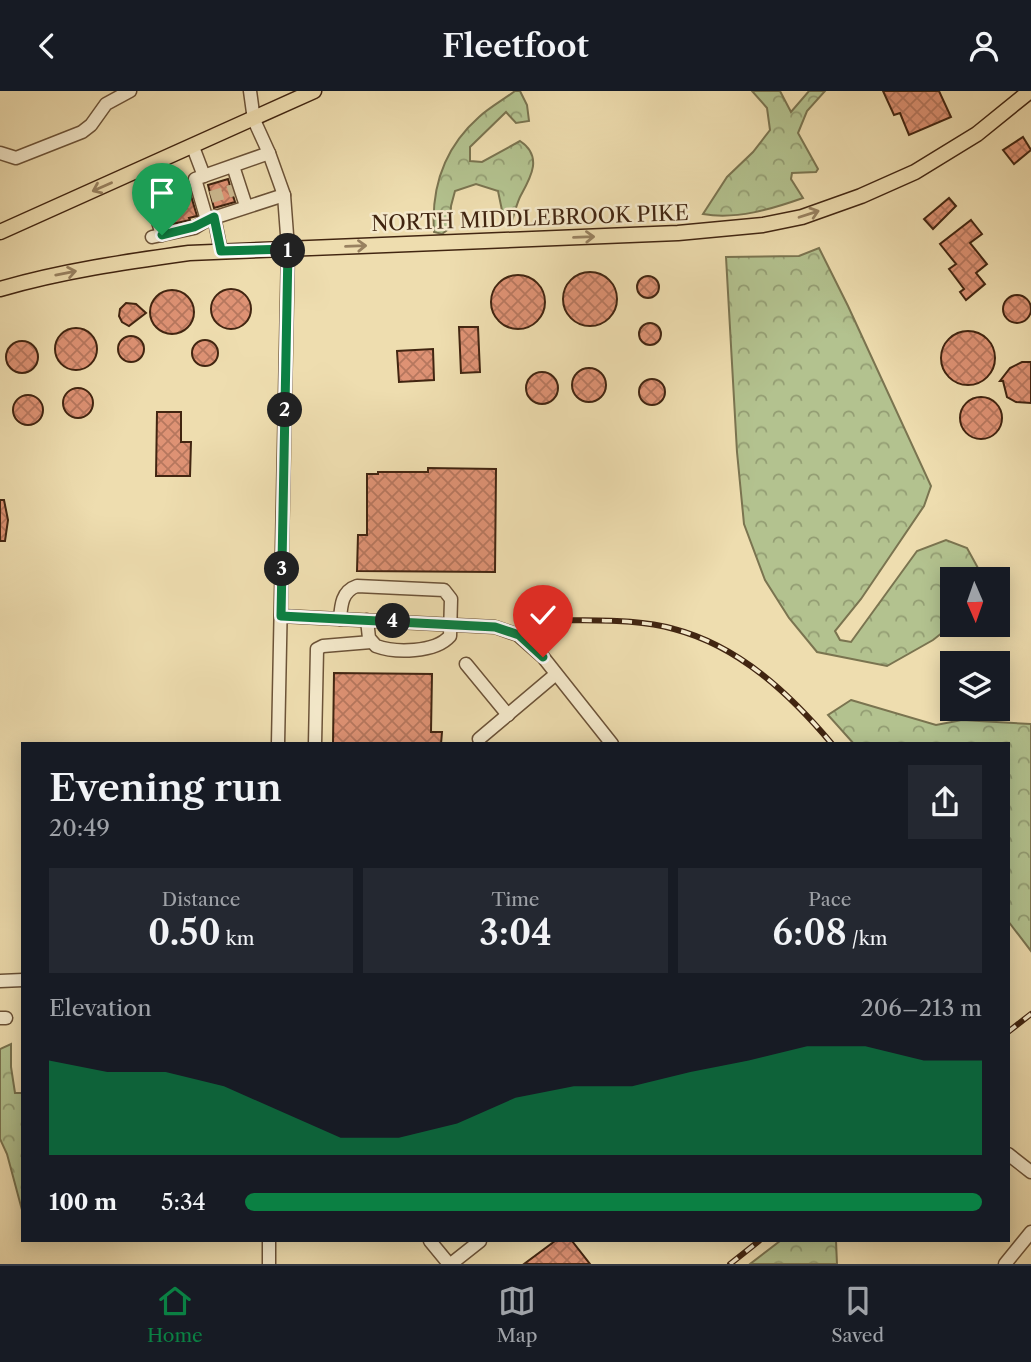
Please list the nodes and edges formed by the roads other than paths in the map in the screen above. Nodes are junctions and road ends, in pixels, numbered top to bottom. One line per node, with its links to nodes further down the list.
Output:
1 (131, 91): 7 (street)
2 (250, 91): 5 (street)
3 (314, 91): 5 (main road)
4 (1030, 91): 16 (main road, NORTH MIDDLEBROOK PIKE, one-way to 4)
5 (254, 120): 6 (main road); 8 (street)
6 (193, 147): 10 (street); 15 (main road, one-way to 15)
7 (0, 153)
8 (269, 153): 9 (street); 11 (street)
9 (233, 166): 10 (street); 12 (street)
10 (204, 176): 14 (street)
11 (284, 195): 12 (street); 16 (street)
12 (246, 206): 14 (street)
13 (154, 208): 14 (street)
14 (210, 219): 17 (street)
15 (0, 232)
16 (288, 249): 17 (main road, NORTH MIDDLEBROOK PIKE); 19 (street)
17 (221, 251): 18 (main road, NORTH MIDDLEBROOK PIKE, one-way to 17)
18 (0, 289)
19 (281, 616): 20 (street); 28 (street)
20 (340, 619): 21 (street); 22 (street)
21 (367, 620): 22 (street); 23 (street)
22 (451, 624): 23 (street); 25 (street)
23 (371, 642): 29 (street)
24 (466, 664): 26 (street)
25 (556, 674): 26 (street); 30 (street)
26 (508, 715): 27 (street)
27 (479, 739)
28 (278, 742)
29 (315, 742)
30 (610, 742)
31 (21, 980): 32 (street)
32 (0, 981)
33 (1010, 1156): 34 (street)
34 (1031, 1172)
35 (1031, 1232): 41 (street)
36 (269, 1242): 39 (street)
37 (431, 1242): 40 (street)
38 (479, 1242): 40 (street)
39 (269, 1264)
40 (450, 1264)
41 (1005, 1264)

